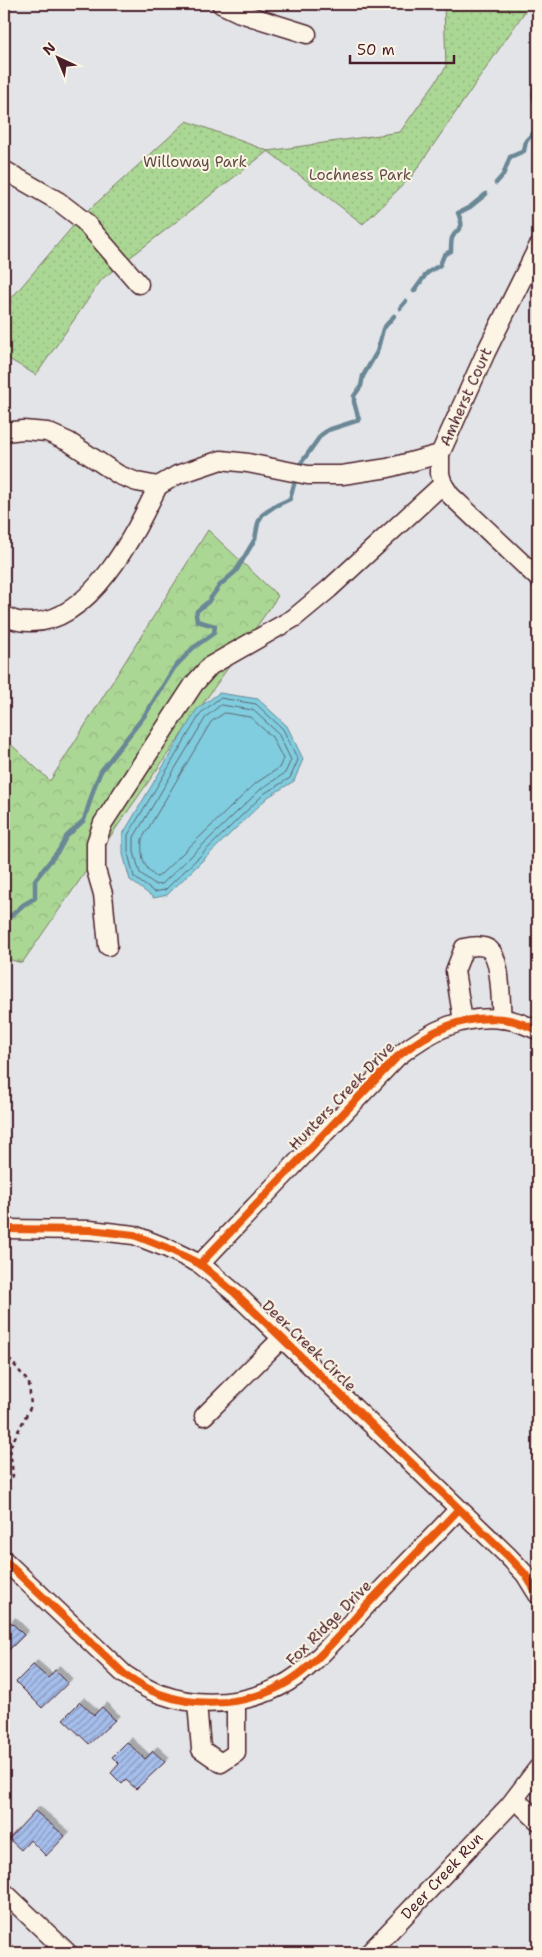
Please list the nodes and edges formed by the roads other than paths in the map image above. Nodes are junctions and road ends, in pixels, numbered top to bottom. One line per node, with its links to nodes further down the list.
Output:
1 (221, 4): 2 (street)
2 (307, 34)
3 (4, 170): 5 (street)
4 (538, 247): 7 (street, Amherst Court)
5 (139, 284)
6 (4, 432): 9 (street)
7 (440, 454): 8 (street, Amherst Court); 9 (street)
8 (443, 484): 10 (street); 12 (street)
9 (158, 486): 11 (street)
10 (538, 578)
11 (4, 615)
12 (108, 946)
13 (502, 1019): 14 (street, Hunters Creek Drive); 14 (street); 15 (street, Hunters Creek Drive)
14 (463, 1021): 17 (street, Hunters Creek Drive)
15 (538, 1030)
16 (4, 1229): 17 (street, Deer Creek Circle)
17 (200, 1264): 18 (street, Deer Creek Circle)
18 (281, 1339): 19 (street); 20 (street, Deer Creek Circle)
19 (204, 1416)
20 (458, 1510): 22 (street, Deer Creek Circle); 23 (street, Fox Ridge Drive)
21 (4, 1560): 24 (street, Fox Ridge Drive)
22 (538, 1595)
23 (236, 1701): 24 (street, Fox Ridge Drive); 24 (street)
24 (197, 1702)
25 (537, 1773): 26 (street)
26 (515, 1799): 27 (street); 30 (street, Deer Creek Run)
27 (538, 1821)
28 (4, 1892): 29 (street)
29 (68, 1953)
30 (369, 1953)

